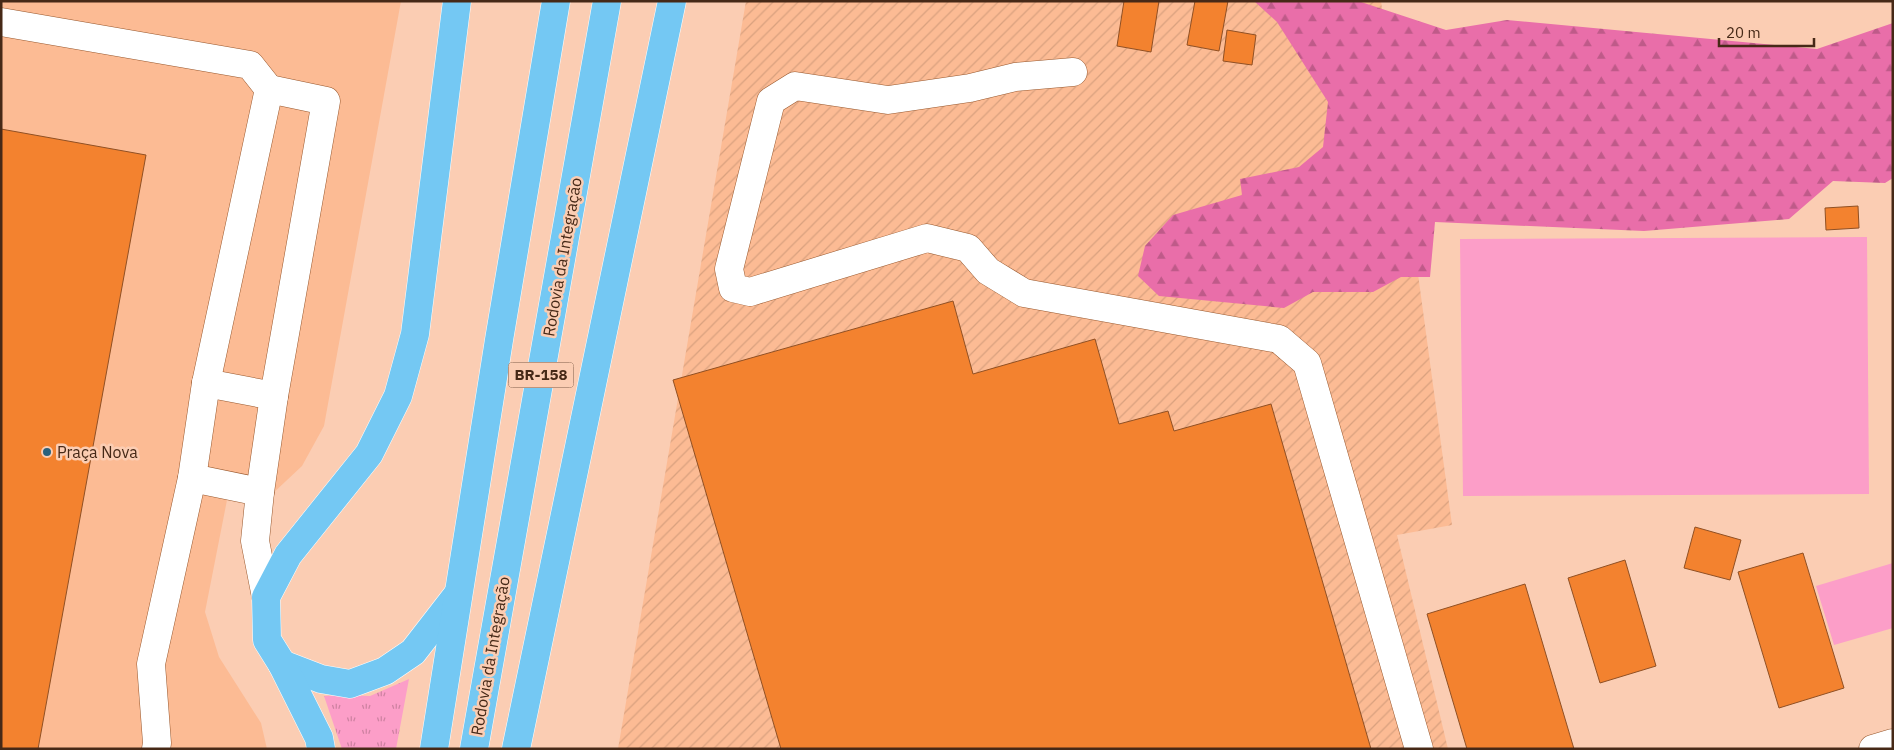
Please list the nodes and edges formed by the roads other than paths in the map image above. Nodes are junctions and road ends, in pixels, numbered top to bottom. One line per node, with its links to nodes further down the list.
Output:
1 (457, 1): 13 (highway)
2 (556, 1): 12 (highway, BR-158)
3 (607, 1): 19 (highway, Rodovia da Integração / BR-158)
4 (672, 1): 20 (highway)
5 (1, 22): 7 (lane)
6 (1073, 72): 21 (lane)
7 (269, 89): 8 (lane); 9 (lane)
8 (206, 382): 9 (lane); 10 (lane)
9 (274, 396): 11 (lane)
10 (192, 478): 11 (lane); 16 (lane)
11 (260, 492): 13 (lane)
12 (460, 591): 14 (highway); 18 (highway, BR-158)
13 (266, 597): 14 (highway)
14 (282, 664): 17 (highway)
15 (1893, 743): 22 (lane)
16 (156, 749)
17 (321, 749)
18 (434, 749)
19 (474, 749)
20 (516, 749)
21 (1419, 749)
22 (1873, 749)

